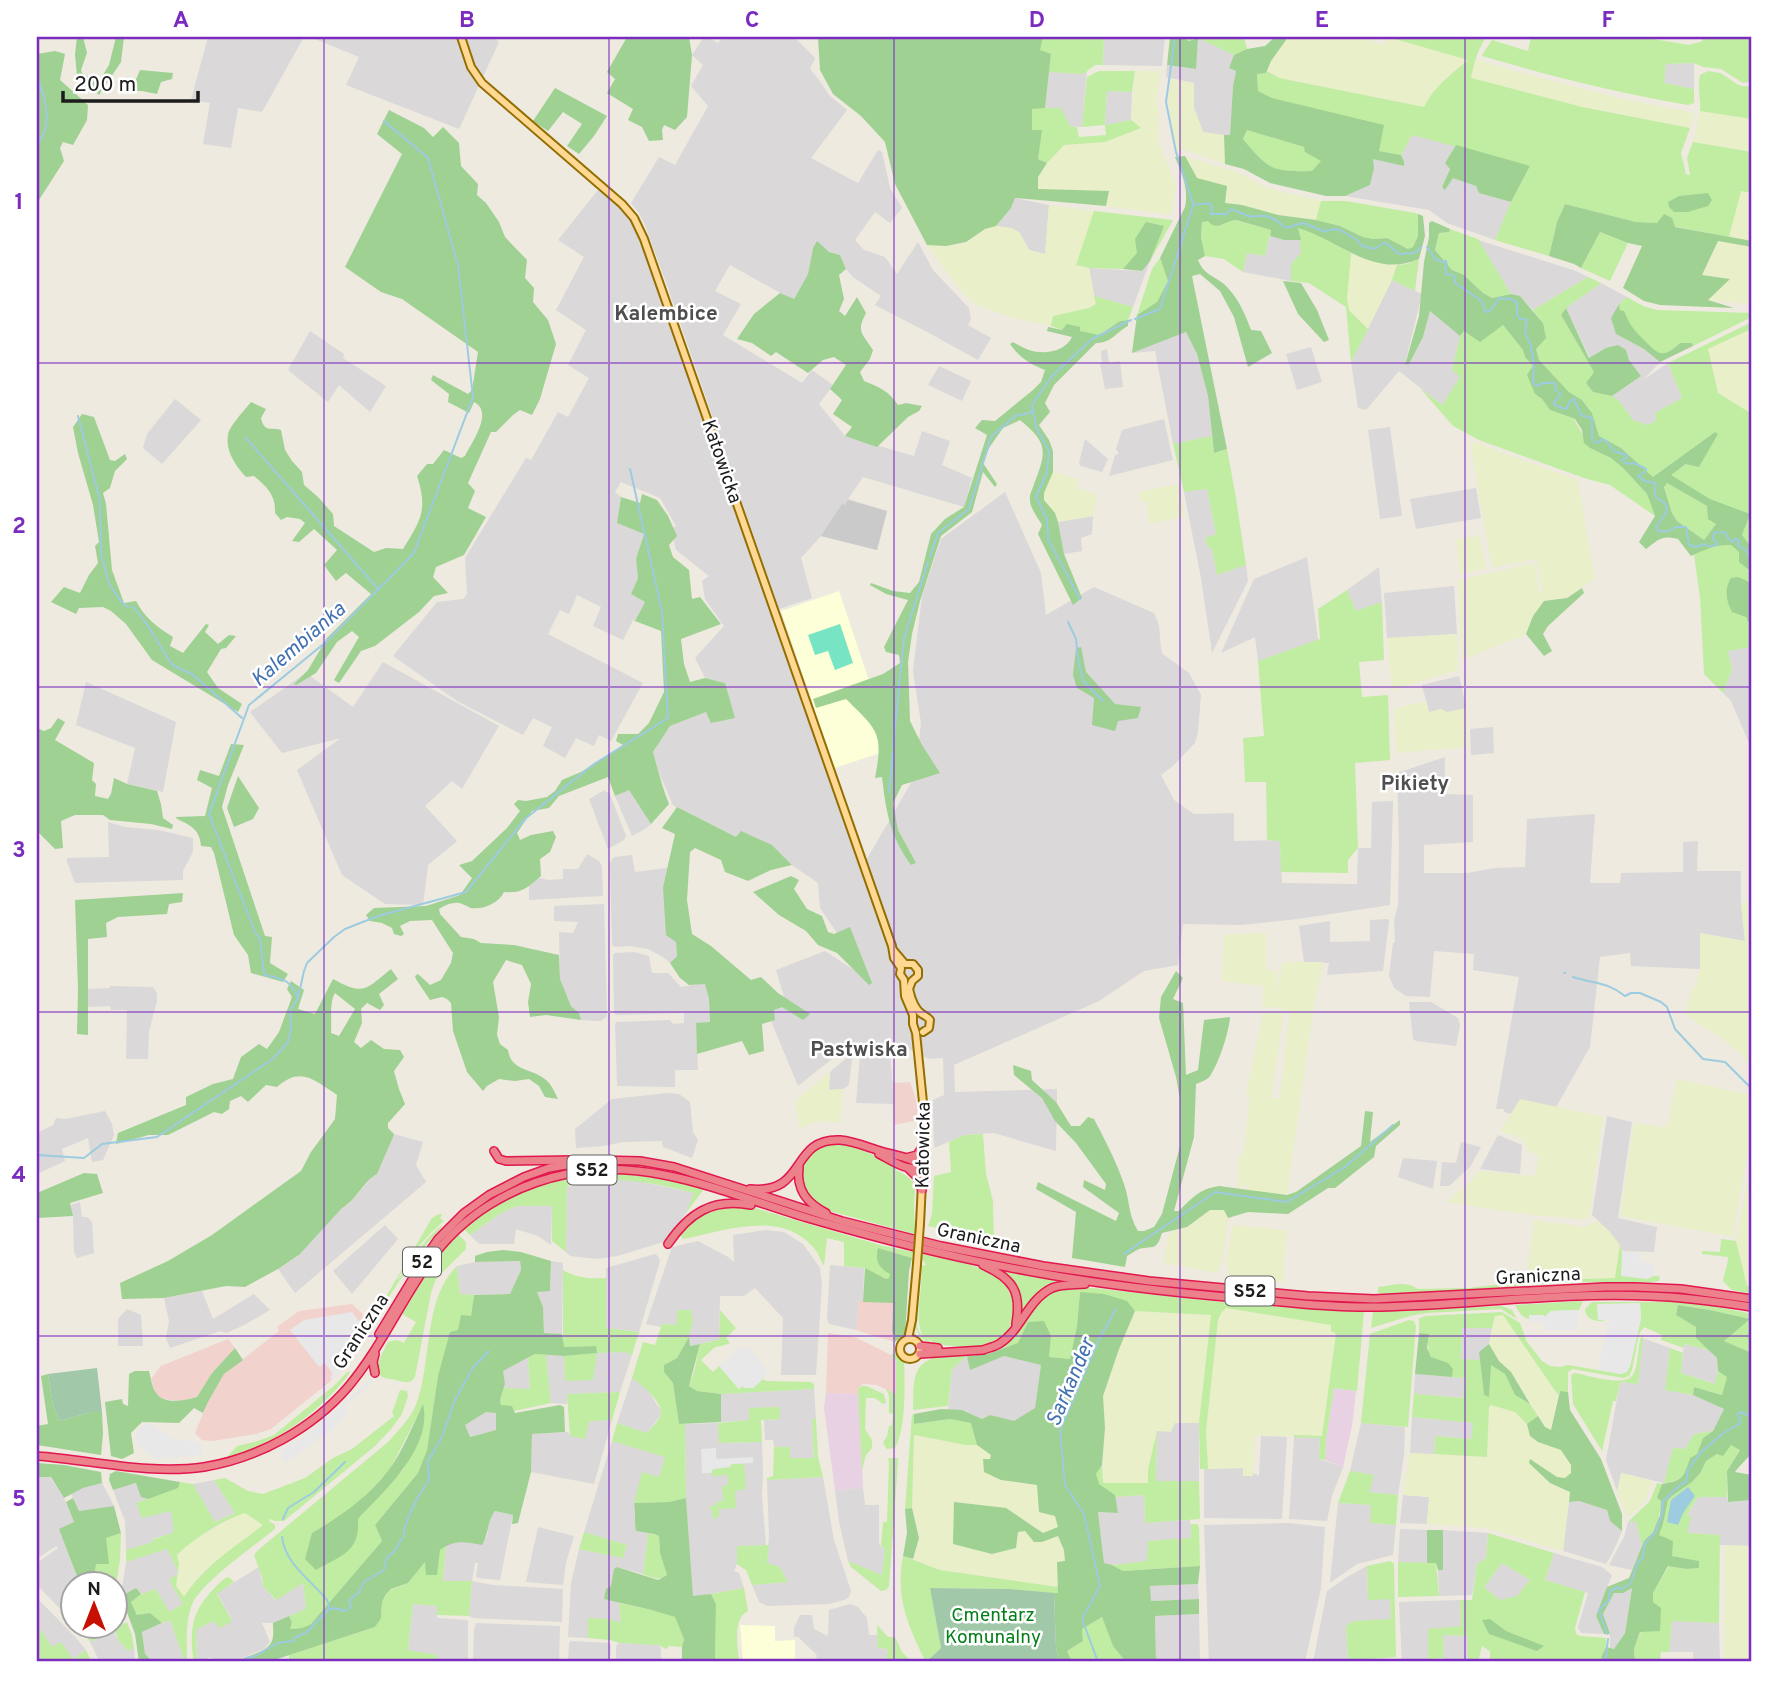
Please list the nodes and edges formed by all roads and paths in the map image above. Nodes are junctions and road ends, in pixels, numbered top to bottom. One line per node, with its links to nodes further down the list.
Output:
1 (461, 37): 2 (main road, Katowicka)
2 (903, 966): 3 (main road, Katowicka); 4 (main road, Katowicka)
3 (904, 980): 4 (main road); 6 (main road, Katowicka)
4 (912, 981): 5 (main road, Katowicka)
5 (921, 1014): 6 (main road); 7 (main road)
6 (914, 1018): 7 (main road)
7 (919, 1031): 8 (main road, Katowicka)
8 (925, 1143): 11 (highway); 14 (main road, Katowicka)
9 (863, 1146): 11 (highway); 12 (highway); 15 (highway)
10 (494, 1152): 13 (highway)
11 (902, 1158): 14 (highway)
12 (801, 1160): 16 (highway); 19 (highway)
13 (585, 1161): 16 (highway, Graniczna / S52); 32 (highway, Graniczna / 52)
14 (924, 1167): 15 (highway); 17 (main road, Katowicka)
15 (908, 1169): 17 (highway)
16 (732, 1187): 19 (highway, Graniczna / S52)
17 (922, 1190): 30 (main road, Katowicka, bridge)
18 (775, 1209): 20 (highway); 23 (highway, Graniczna / S52); 24 (highway, Graniczna / S52)
19 (842, 1221): 26 (highway, Graniczna / S52)
20 (678, 1230): 21 (highway); 22 (highway)
21 (682, 1240)
22 (668, 1244)
23 (431, 1258): 29 (highway, Graniczna / 52)
24 (969, 1259): 25 (highway, Graniczna / S52); 28 (highway)
25 (1097, 1283): 27 (highway, Graniczna / S52); 28 (highway)
26 (1752, 1299)
27 (1752, 1307)
28 (1016, 1326): 30 (highway)
29 (382, 1339): 31 (highway); 32 (highway, Graniczna / 52)
30 (916, 1344)
31 (375, 1373)
32 (323, 1410): 33 (highway, Graniczna / 52)
33 (37, 1456)

